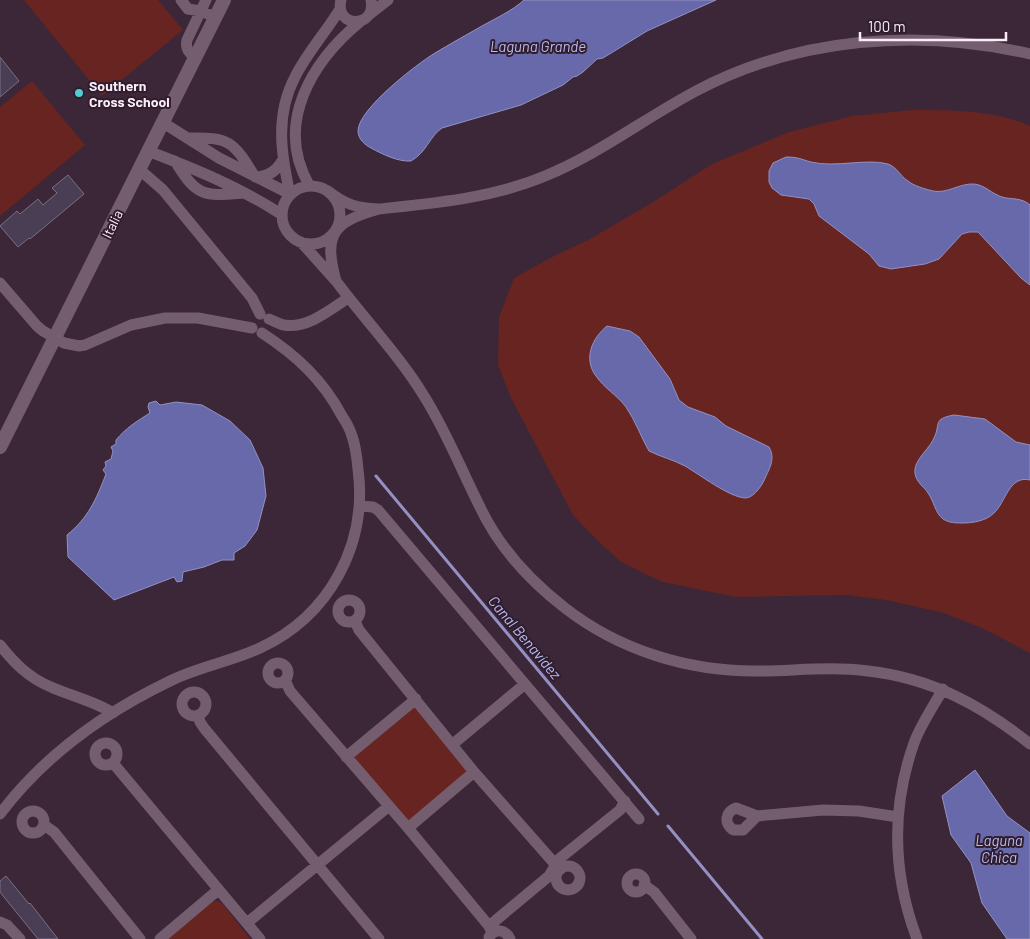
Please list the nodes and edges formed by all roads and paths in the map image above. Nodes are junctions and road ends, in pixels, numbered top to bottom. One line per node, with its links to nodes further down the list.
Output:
1 (181, 0): 5 (street)
2 (224, 0): 7 (street, Italia)
3 (371, 0): 8 (street)
4 (388, 0): 8 (street)
5 (202, 4): 7 (street); 10 (street)
6 (340, 4): 8 (street); 14 (street)
7 (215, 17): 10 (street, Italia)
8 (365, 17): 18 (street)
9 (1030, 54): 22 (street)
10 (195, 58): 11 (street, Italia)
11 (162, 122): 12 (street); 13 (street, Italia)
12 (187, 138): 17 (street); 17 (street)
13 (148, 151): 15 (street); 16 (street, Italia)
14 (282, 161): 17 (street); 21 (street)
15 (175, 162): 20 (street); 20 (street)
16 (139, 169): 29 (street); 31 (street, Italia)
17 (255, 177): 21 (street)
18 (309, 186): 19 (street); 21 (street)
19 (328, 192): 22 (street); 24 (street)
20 (246, 193): 23 (street)
21 (290, 194): 23 (street)
22 (379, 209): 24 (street)
23 (281, 214): 25 (street)
24 (335, 231): 25 (street); 26 (street)
25 (301, 242): 26 (street)
26 (336, 282): 28 (street)
27 (0, 283): 31 (street)
28 (348, 298): 29 (street); 39 (street)
29 (266, 319): 30 (street); 30 (street); 32 (street)
30 (257, 331): 31 (street); 32 (street)
31 (56, 338): 33 (street, Italia)
32 (291, 354): 34 (street)
33 (0, 447)
34 (361, 506): 37 (street); 38 (street)
35 (355, 621): 40 (street)
36 (0, 645): 41 (street)
37 (264, 646): 41 (street); 45 (street)
38 (525, 684): 43 (street); 48 (street)
39 (943, 689): 44 (street); 52 (street)
40 (416, 699): 43 (street); 45 (street)
41 (113, 713): 50 (street)
42 (198, 715): 56 (street)
43 (452, 744): 47 (street)
44 (1030, 744)
45 (346, 757): 49 (street)
46 (113, 763): 59 (street)
47 (474, 772): 55 (street); 57 (street)
48 (624, 801): 53 (street); 57 (street)
49 (389, 806): 55 (street); 56 (street)
50 (0, 814)
51 (758, 816): 52 (street)
52 (898, 817): 71 (street)
53 (639, 819)
54 (44, 825): 65 (street)
55 (408, 828): 63 (street)
56 (317, 865): 62 (street); 68 (street)
57 (558, 867): 63 (street)
58 (644, 885): 70 (street)
59 (218, 890): 62 (street); 66 (street)
60 (0, 913): 61 (street)
61 (0, 921): 64 (street)
62 (247, 923): 67 (street)
63 (490, 932): 69 (street)
64 (20, 939)
65 (140, 939)
66 (160, 939)
67 (260, 939)
68 (379, 939)
69 (510, 939)
70 (691, 939)
71 (917, 939)

